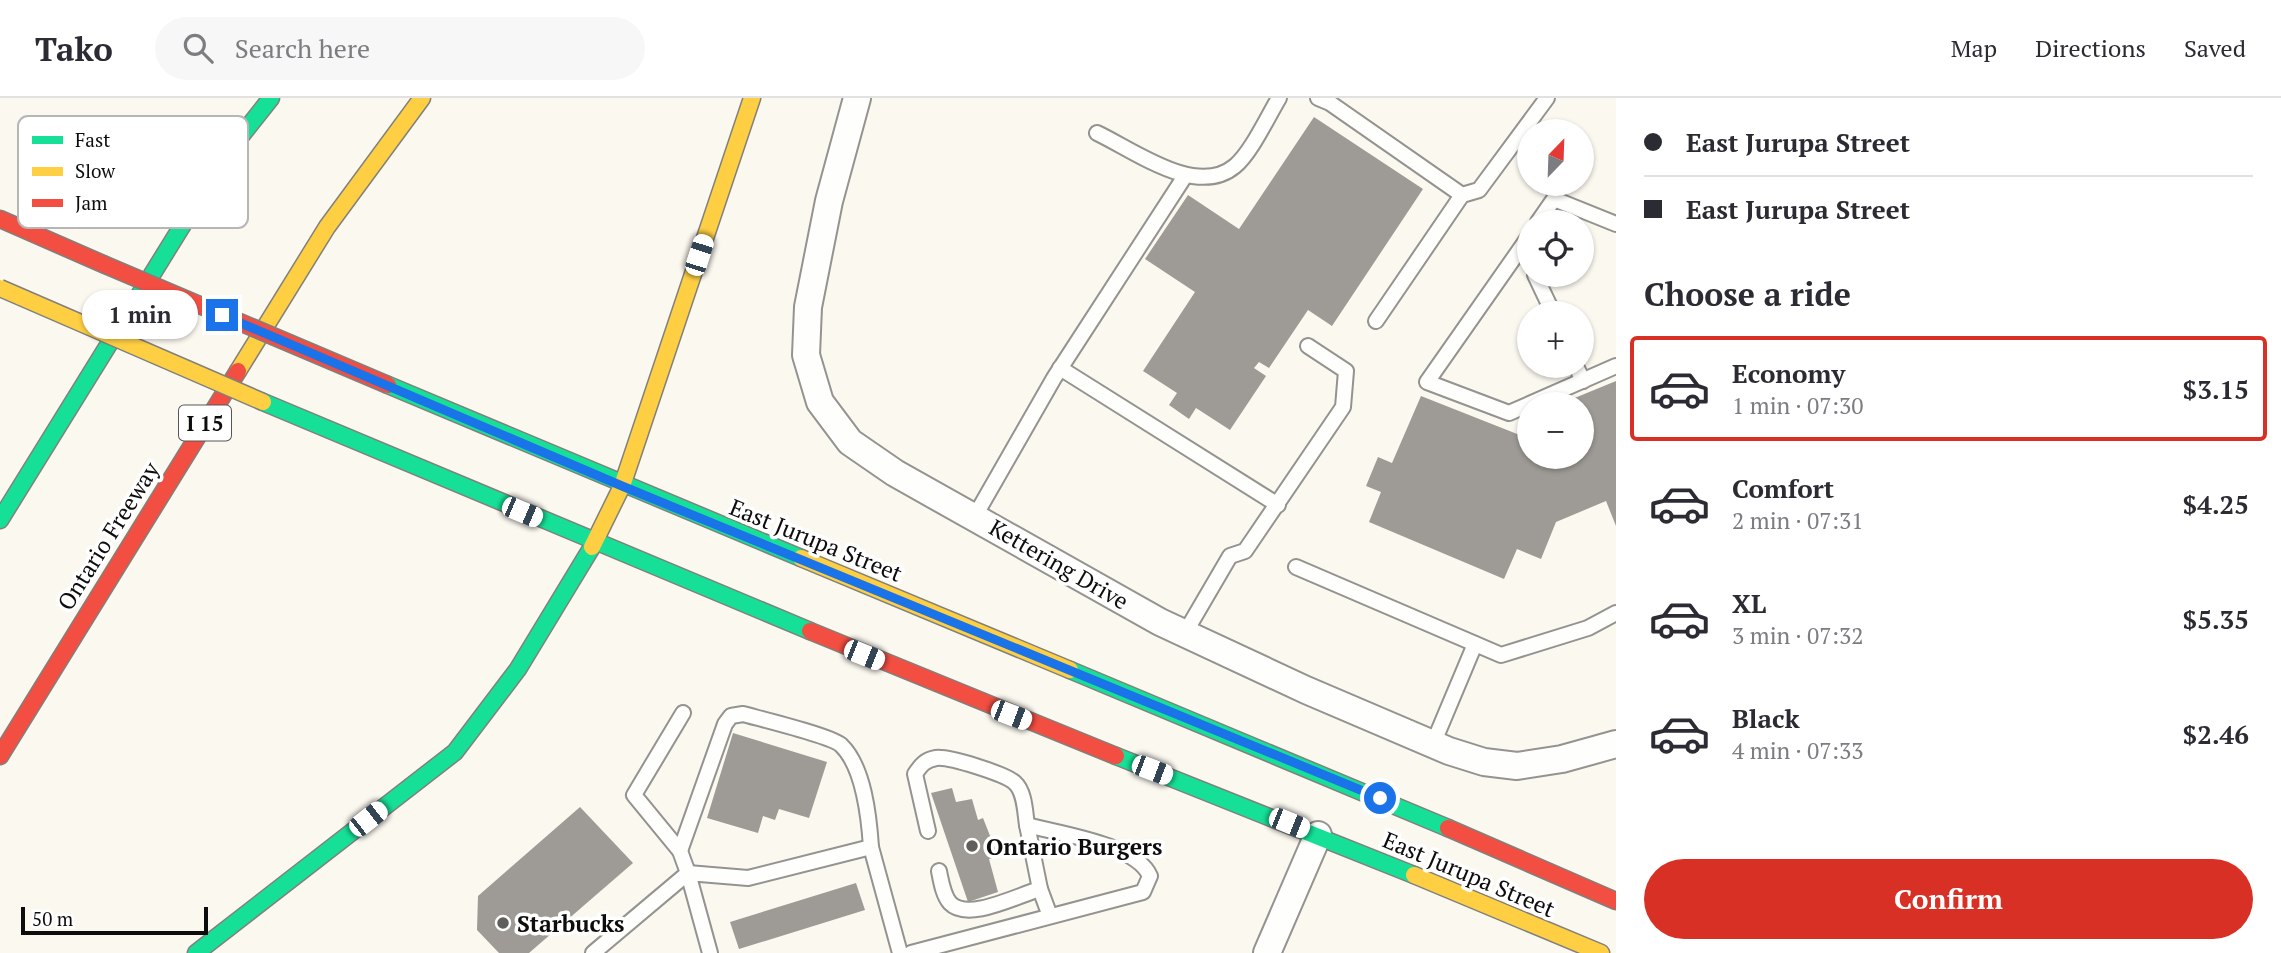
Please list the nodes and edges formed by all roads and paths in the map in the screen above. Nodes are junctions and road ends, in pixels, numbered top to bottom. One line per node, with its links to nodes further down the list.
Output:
1 (271, 98): 8 (main road)
2 (422, 98): 38 (main road, Ontario Freeway / I 15)
3 (752, 98): 26 (main road)
4 (857, 98): 28 (street, Kettering Drive)
5 (1279, 98): 10 (lane)
6 (1318, 98): 11 (lane)
7 (1543, 99): 11 (lane)
8 (248, 127)
9 (1097, 133): 10 (lane)
10 (1185, 176): 23 (lane)
11 (1462, 195): 20 (lane)
12 (1546, 210): 13 (lane)
13 (1582, 210)
14 (1594, 214): 15 (lane)
15 (1616, 223)
16 (20, 228): 26 (main road, East Jurupa Street, bridge)
17 (181, 228): 29 (main road)
18 (1517, 253): 25 (lane)
19 (0, 288): 30 (main road, East Jurupa Street, bridge)
20 (1376, 321)
21 (1308, 346): 27 (lane)
22 (1616, 366): 25 (lane)
23 (1060, 368): 27 (lane); 28 (lane)
24 (1582, 378): 25 (lane)
25 (1583, 381)
26 (622, 486): 30 (main road); 47 (main road, East Jurupa Street)
27 (1279, 505): 33 (lane)
28 (975, 516): 33 (street, Kettering Drive)
29 (0, 520)
30 (594, 543): 41 (main road, East Jurupa Street); 49 (main road)
31 (1296, 567): 34 (lane)
32 (1615, 615): 34 (lane)
33 (1185, 634): 36 (street, Kettering Drive)
34 (1475, 644): 36 (lane)
35 (683, 713): 43 (lane)
36 (1433, 744): 37 (street, Kettering Drive)
37 (1616, 744)
38 (0, 756)
39 (1027, 825): 40 (lane); 46 (lane); 48 (lane)
40 (928, 831)
41 (1318, 835): 54 (street); 55 (main road, East Jurupa Street)
42 (871, 847): 43 (lane); 45 (lane); 52 (lane)
43 (680, 851): 45 (lane)
44 (939, 871): 46 (lane)
45 (688, 873): 50 (lane); 51 (lane)
46 (1040, 889): 48 (lane)
47 (1616, 901)
48 (1050, 916): 53 (lane)
49 (195, 953)
50 (593, 953)
51 (709, 953)
52 (900, 953)
53 (911, 953)
54 (1267, 953)
55 (1601, 953)

